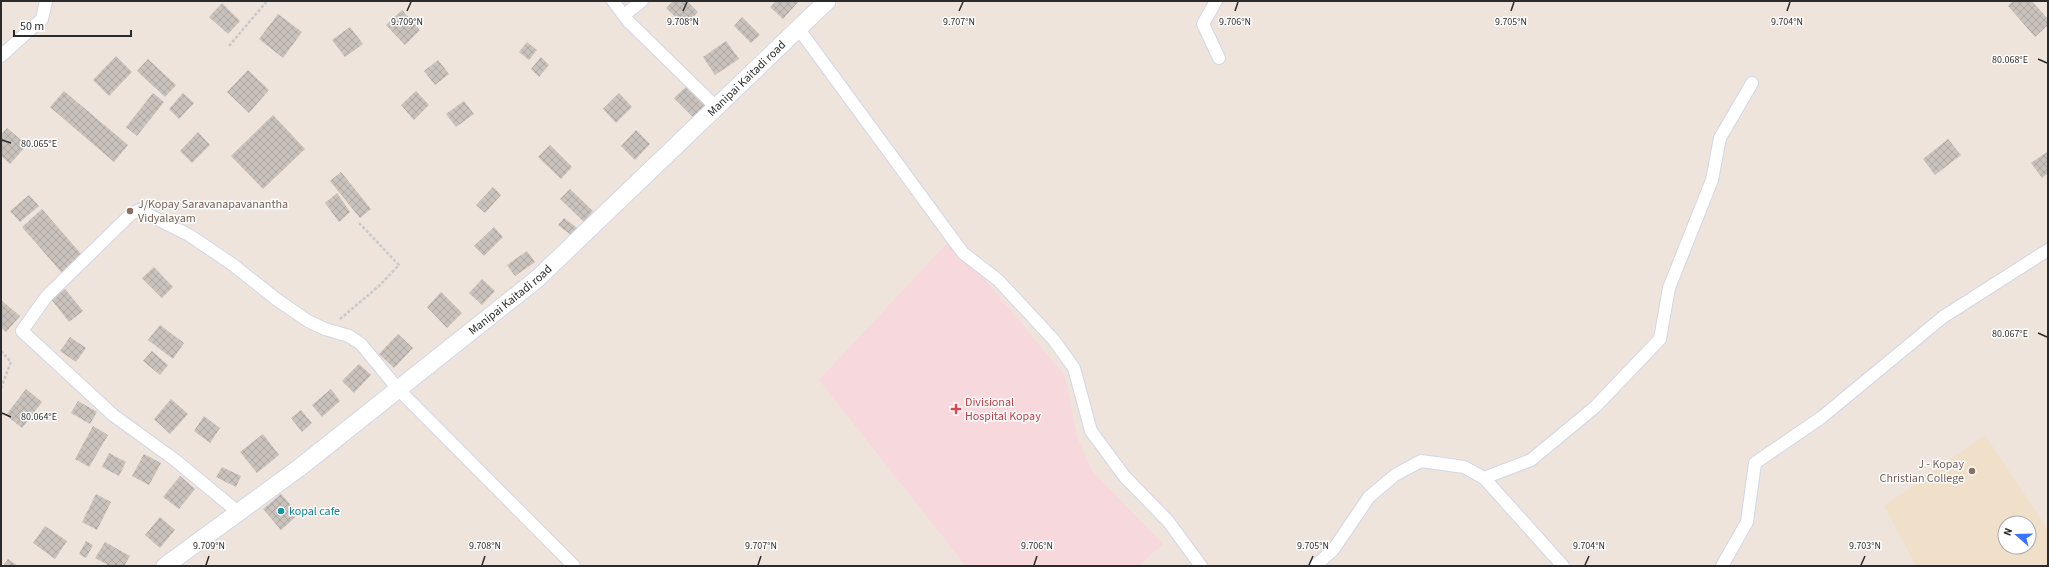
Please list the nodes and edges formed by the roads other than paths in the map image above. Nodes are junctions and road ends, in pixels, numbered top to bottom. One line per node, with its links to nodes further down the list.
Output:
1 (46, 1): 8 (street)
2 (613, 1): 6 (street)
3 (642, 1): 6 (street)
4 (827, 1): 7 (main road, Manipai Kaitadi road)
5 (1216, 1): 9 (street)
6 (624, 15): 11 (street)
7 (798, 28): 11 (main road, Manipai Kaitadi road); 18 (street)
8 (1, 56)
9 (1219, 58)
10 (1752, 83): 14 (street)
11 (716, 107): 13 (main road, Manipai Kaitadi road)
12 (2048, 250): 21 (street)
13 (398, 389): 15 (main road, Manipai Kaitadi road); 15 (street); 17 (street)
14 (1484, 478): 19 (street); 20 (street)
15 (238, 512): 16 (main road, Manipai Kaitadi road)
16 (164, 566)
17 (574, 566)
18 (1201, 566)
19 (1315, 566)
20 (1563, 566)
21 (1722, 566)

